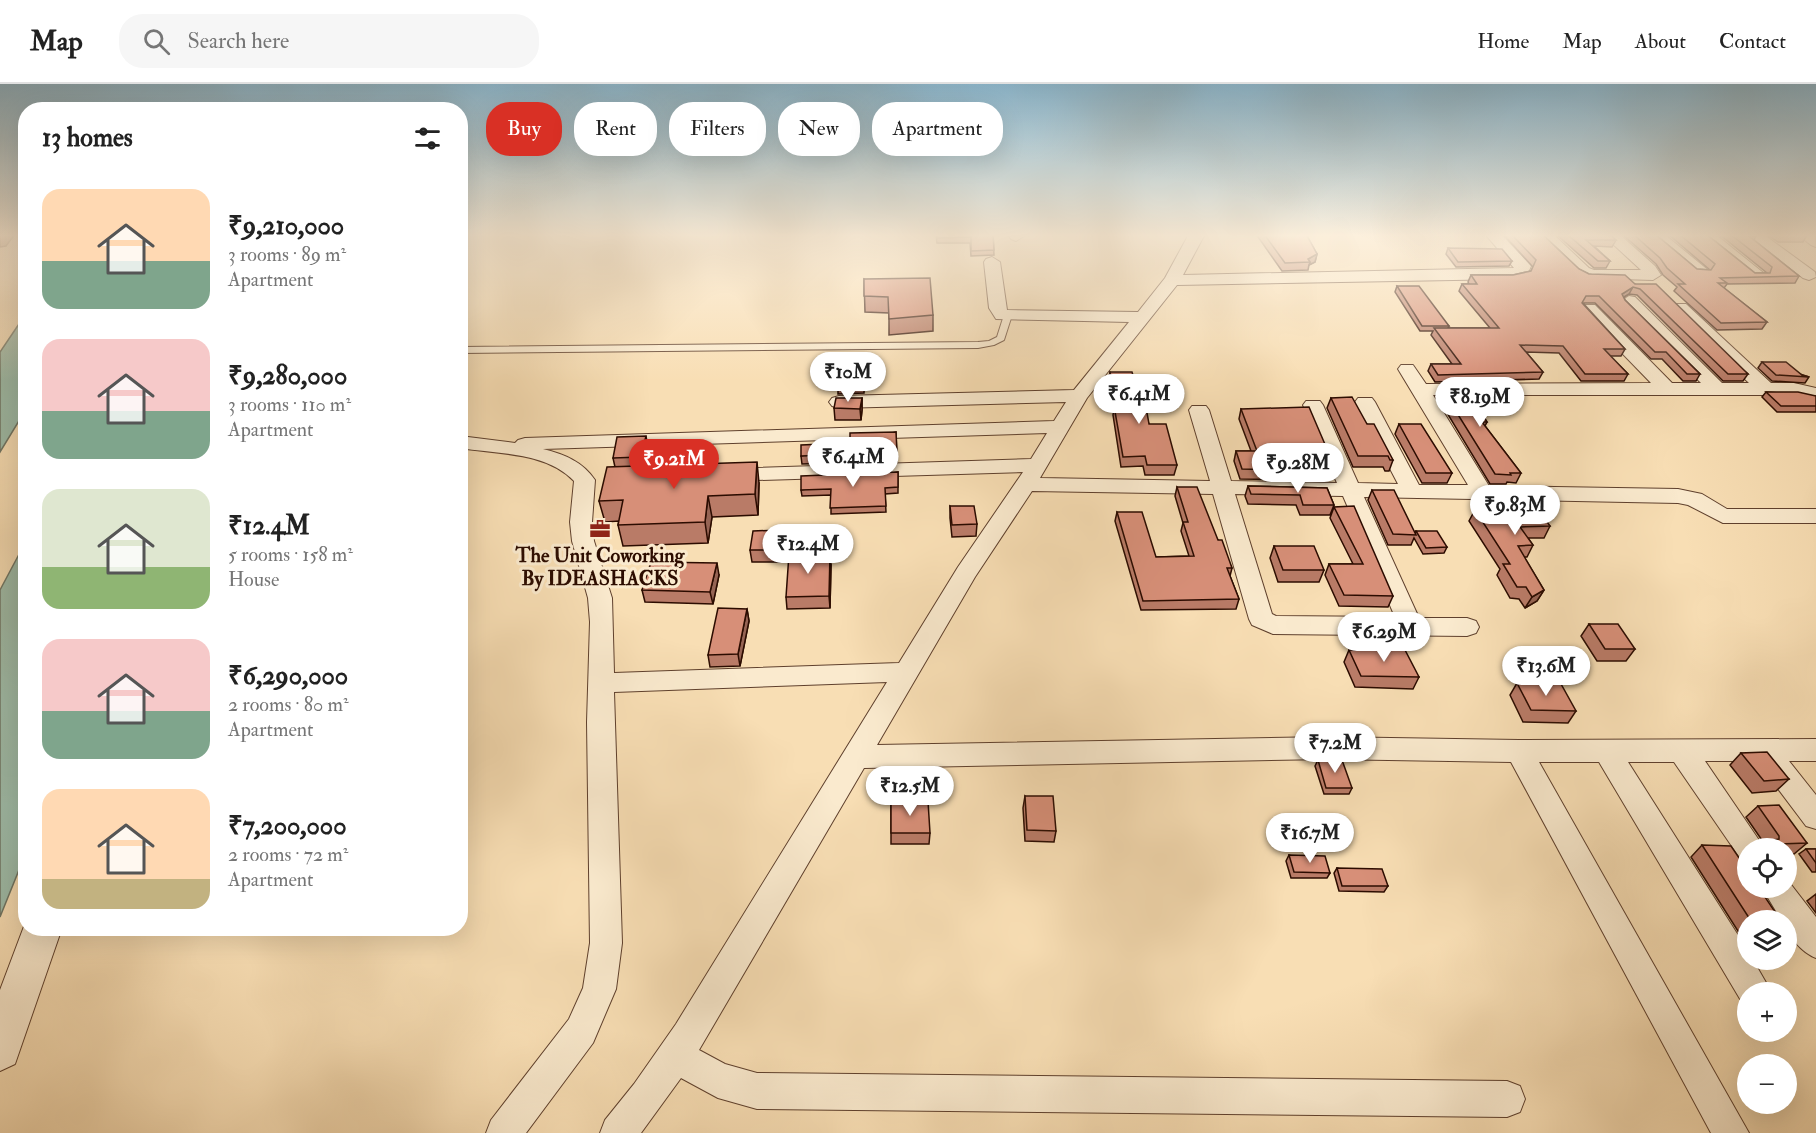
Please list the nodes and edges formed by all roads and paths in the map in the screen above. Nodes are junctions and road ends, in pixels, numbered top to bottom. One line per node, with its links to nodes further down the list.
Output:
1 (994, 283): 6 (street)
2 (1170, 283): 7 (street)
3 (1670, 299): 12 (street)
4 (1629, 301): 11 (street)
5 (1589, 309): 10 (street)
6 (1008, 315): 7 (street); 8 (lane)
7 (1144, 317): 15 (street)
8 (468, 351)
9 (1407, 369): 13 (street)
10 (1667, 389): 11 (street); 13 (street)
11 (1717, 389): 12 (street)
12 (1766, 389): 14 (street)
13 (1420, 390): 30 (street)
14 (1816, 394)
15 (1079, 396): 16 (street); 20 (street)
16 (839, 402)
17 (1365, 402): 29 (street)
18 (1313, 405): 28 (street)
19 (1199, 410): 27 (street)
20 (1059, 427): 22 (street); 23 (street)
21 (468, 443): 22 (street)
22 (487, 446): 26 (street)
23 (1031, 474): 24 (street); 27 (street); 34 (street)
24 (704, 476)
25 (609, 479): 26 (street)
26 (585, 480): 35 (street)
27 (1220, 487): 28 (street); 32 (street)
28 (1351, 490): 29 (street); 32 (street)
29 (1412, 491): 30 (street)
30 (1482, 491): 31 (street)
31 (1816, 516)
32 (1412, 627): 33 (street)
33 (1467, 627)
34 (906, 672): 35 (street); 41 (street)
35 (602, 683): 51 (street)
36 (1606, 750): 38 (street); 39 (street); 47 (street)
37 (1816, 750): 40 (street)
38 (1519, 751): 41 (street); 53 (street)
39 (1682, 751): 40 (street); 43 (street)
40 (1764, 751): 42 (street)
41 (855, 757): 49 (street)
42 (1816, 817)
43 (1742, 838)
44 (1784, 898): 46 (street)
45 (39, 936): 48 (street)
46 (1816, 944)
47 (1748, 982)
48 (0, 1049)
49 (675, 1055): 50 (street); 52 (street)
50 (1507, 1099)
51 (504, 1133)
52 (618, 1133)
53 (1731, 1133)

